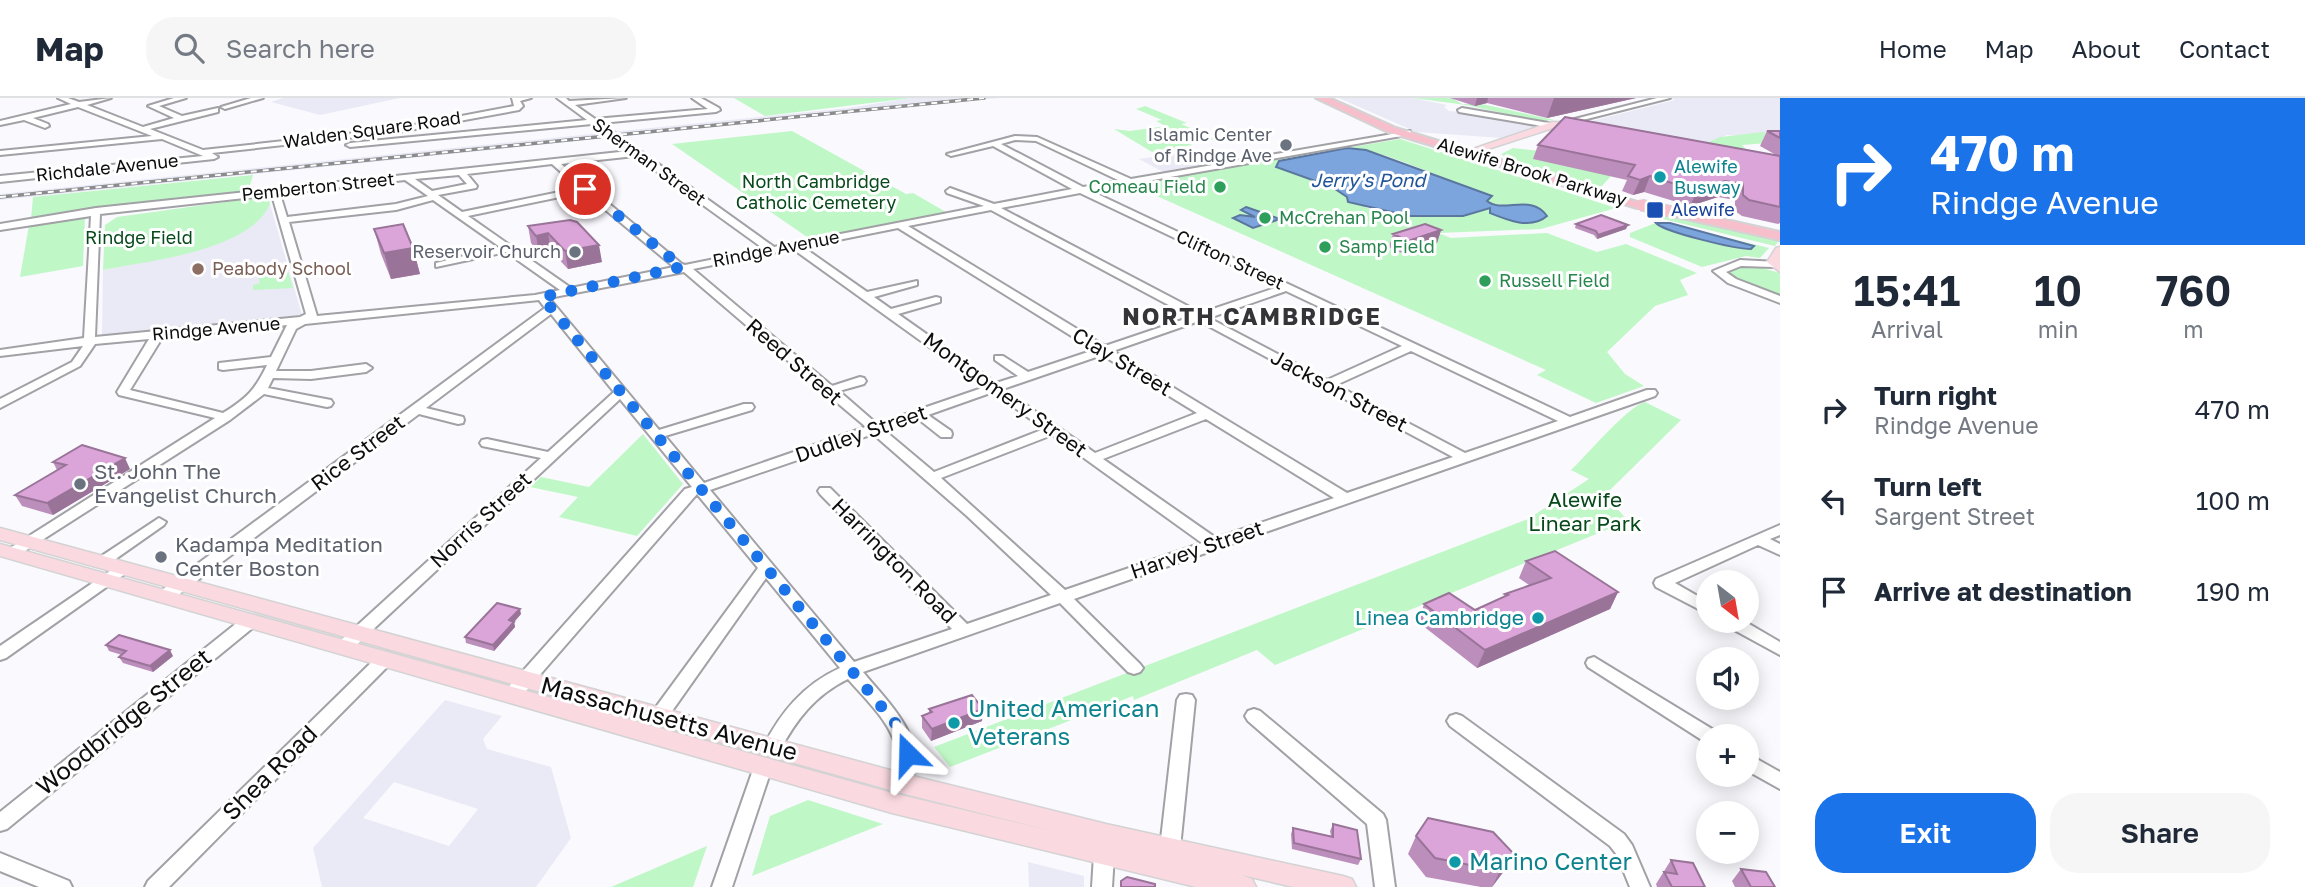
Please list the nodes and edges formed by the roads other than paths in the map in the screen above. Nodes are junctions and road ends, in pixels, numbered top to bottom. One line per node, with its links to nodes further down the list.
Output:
1 (62, 98): 12 (street)
2 (107, 98): 12 (street)
3 (183, 98): 18 (street)
4 (527, 98): 33 (street, Walden Square Road)
5 (622, 98): 11 (street)
6 (696, 98): 20 (street)
7 (1321, 98): 26 (highway, Alewife Brook Parkway)
8 (1330, 98): 27 (highway, Alewife Brook Parkway)
9 (1666, 98): 21 (street)
10 (253, 99): 13 (street)
11 (565, 101): 20 (street, Sherman Street)
12 (80, 105): 17 (street); 23 (street)
13 (225, 107)
14 (215, 110): 18 (street)
15 (1462, 110): 21 (street)
16 (495, 115): 24 (street)
17 (25, 117): 19 (street); 22 (street)
18 (182, 119): 23 (street)
19 (2, 122)
20 (593, 122): 24 (street); 35 (street, Sherman Street)
21 (1558, 125): 25 (main road); 32 (main road)
22 (45, 126)
23 (143, 129): 28 (street)
24 (514, 130): 31 (street)
25 (1594, 131)
26 (1386, 132): 27 (highway, Alewife Brook Parkway); 43 (street, Rindge Avenue)
27 (1407, 133): 29 (highway, Alewife Brook Parkway)
28 (162, 136): 33 (street); 34 (street)
29 (1427, 140): 32 (highway); 37 (highway, Alewife Brook Parkway)
30 (996, 144): 36 (street); 43 (street); 46 (street, Clifton Street)
31 (350, 145)
32 (1491, 147): 37 (main road); 39 (highway)
33 (203, 152): 42 (street, Richdale Avenue)
34 (0, 153)
35 (636, 153): 38 (street, Pemberton Street); 60 (street, Sherman Street)
36 (951, 154)
37 (1470, 154): 39 (highway, Alewife Brook Parkway)
38 (554, 162): 40 (street, Pemberton Street); 45 (street, Reed Street)
39 (1509, 166): 57 (highway, Alewife Brook Parkway, bridge)
40 (460, 171): 41 (street, Pemberton Street); 44 (street)
41 (406, 177): 47 (street, Pemberton Street); 50 (street)
42 (0, 178)
43 (1128, 181): 46 (street, Rindge Avenue)
44 (473, 186): 49 (street); 50 (street)
45 (585, 189): 53 (street); 64 (street, Reed Street)
46 (1081, 190): 51 (street, Rindge Avenue); 66 (street, Clifton Street)
47 (275, 191): 52 (street, Pemberton Street); 54 (street)
48 (950, 191): 51 (street, Jackson Street)
49 (480, 194)
50 (433, 196): 53 (street); 54 (street)
51 (991, 207): 55 (street, Rindge Avenue); 73 (street, Jackson Street)
52 (96, 211): 56 (street, Pemberton Street); 76 (street)
53 (461, 215): 59 (street)
54 (284, 220): 74 (street)
55 (899, 225): 58 (street, Rindge Avenue); 78 (street, Clay Street)
56 (0, 227)
57 (1780, 236)
58 (795, 246): 60 (street, Rindge Avenue); 68 (street, Montgomery Street)
59 (508, 248): 62 (street); 67 (street)
60 (771, 250): 64 (street, Rindge Avenue)
61 (1780, 251): 63 (main road)
62 (440, 265)
63 (1777, 266): 70 (street)
64 (682, 267): 67 (street, Rindge Avenue); 90 (street, Reed Street)
65 (913, 283): 68 (street)
66 (1288, 287): 73 (street, Dudley Street); 77 (street, Clifton Street)
67 (566, 290): 71 (street, Rindge Avenue)
68 (866, 296): 72 (street, Montgomery Street)
69 (936, 300): 72 (street)
70 (1780, 300)
71 (547, 303): 74 (street, Rindge Avenue); 91 (street); 96 (street, Rice Street)
72 (891, 313): 88 (street, Montgomery Street)
73 (1200, 317): 78 (street, Dudley Street); 87 (street, Jackson Street)
74 (301, 321): 75 (street, Rindge Avenue); 81 (street)
75 (158, 334): 76 (street, Rindge Avenue); 99 (street)
76 (89, 341): 79 (street, Rindge Avenue); 94 (street)
77 (1412, 346): 87 (street); 101 (street, Clifton Street)
78 (1102, 351): 85 (street, Dudley Street); 98 (street, Clay Street)
79 (0, 353)
80 (999, 358): 85 (street)
81 (276, 360): 82 (street); 84 (street)
82 (223, 366)
83 (366, 369): 84 (street)
84 (270, 374): 89 (street)
85 (1026, 376): 88 (street, Dudley Street)
86 (860, 381): 90 (street)
87 (1326, 385): 109 (street, Jackson Street)
88 (994, 387): 97 (street, Dudley Street); 103 (street, Montgomery Street)
89 (261, 390): 93 (street); 99 (street)
90 (827, 391): 102 (street, Reed Street)
91 (620, 393): 105 (street); 107 (street, Norris Street)
92 (1651, 393): 101 (street, Harvey Street)
93 (327, 403)
94 (0, 404)
95 (748, 407): 105 (street)
96 (416, 409): 100 (street); 124 (street, Rice Street)
97 (919, 414): 102 (street, Dudley Street); 104 (street)
98 (1207, 414): 108 (street); 113 (street, Clay Street)
99 (226, 417): 118 (street)
100 (458, 420)
101 (1569, 421): 109 (street, Harvey Street)
102 (873, 430): 110 (street, Reed Street); 111 (street, Dudley Street)
103 (1055, 430): 108 (street, Montgomery Street); 110 (street)
104 (946, 434)
105 (655, 435): 111 (street)
106 (487, 443): 107 (street)
107 (549, 456): 131 (street, Norris Street)
108 (1094, 458): 119 (street, Montgomery Street)
109 (1465, 458): 113 (street, Harvey Street)
110 (930, 478): 125 (street, Reed Street)
111 (699, 489): 122 (street); 138 (street, Dudley Street)
112 (825, 491): 129 (street, Harrington Road)
113 (1346, 499): 119 (street, Harvey Street)
114 (159, 522): 123 (street)
115 (1780, 529): 117 (street)
116 (0, 534): 118 (main road, Massachusetts Avenue)
117 (1758, 539): 120 (street); 127 (street)
118 (30, 542): 121 (street); 123 (main road, Massachusetts Avenue)
119 (1215, 545): 125 (street, Harvey Street)
120 (1780, 550)
121 (6, 552): 123 (main road, Massachusetts Avenue)
122 (766, 568): 137 (street); 140 (street)
123 (111, 570): 124 (main road, Massachusetts Avenue); 126 (main road, Massachusetts Avenue); 133 (street)
124 (184, 584): 126 (street, Rice Street); 131 (main road, Massachusetts Avenue)
125 (1064, 595): 129 (street, Harvey Street); 136 (street, Reed Street)
126 (164, 597): 128 (main road, Massachusetts Avenue)
127 (1696, 601)
128 (249, 622): 131 (main road, Massachusetts Avenue); 148 (street, Woodbridge Street)
129 (963, 630): 137 (street, Harvey Street)
130 (1754, 634): 132 (street)
131 (351, 640): 134 (main road, Massachusetts Avenue); 138 (main road, Massachusetts Avenue)
132 (1780, 649)
133 (0, 654)
134 (386, 659): 138 (main road, Massachusetts Avenue); 154 (street, Shea Road)
135 (1594, 663): 143 (street)
136 (1135, 668)
137 (851, 670): 144 (street, Harvey Street); 147 (street)
138 (519, 687): 140 (main road, Massachusetts Avenue); 144 (main road, Massachusetts Avenue)
139 (1186, 700): 150 (street)
140 (659, 716): 144 (main road, Massachusetts Avenue)
141 (1254, 716): 158 (street)
142 (1456, 721): 159 (street)
143 (1696, 728)
144 (767, 757): 147 (main road, Massachusetts Avenue); 155 (street, Harvey Street)
145 (1759, 768): 146 (street)
146 (1780, 781)
147 (896, 793): 149 (main road, Massachusetts Avenue)
148 (0, 823)
149 (1105, 844): 150 (main road, Massachusetts Avenue); 156 (street)
150 (1169, 858): 152 (main road, Massachusetts Avenue); 157 (main road, Massachusetts Avenue)
151 (0, 862): 153 (street)
152 (1332, 886)
153 (62, 887)
154 (155, 887)
155 (722, 887)
156 (1102, 887)
157 (1243, 887)
158 (1385, 887)
159 (1640, 887)

